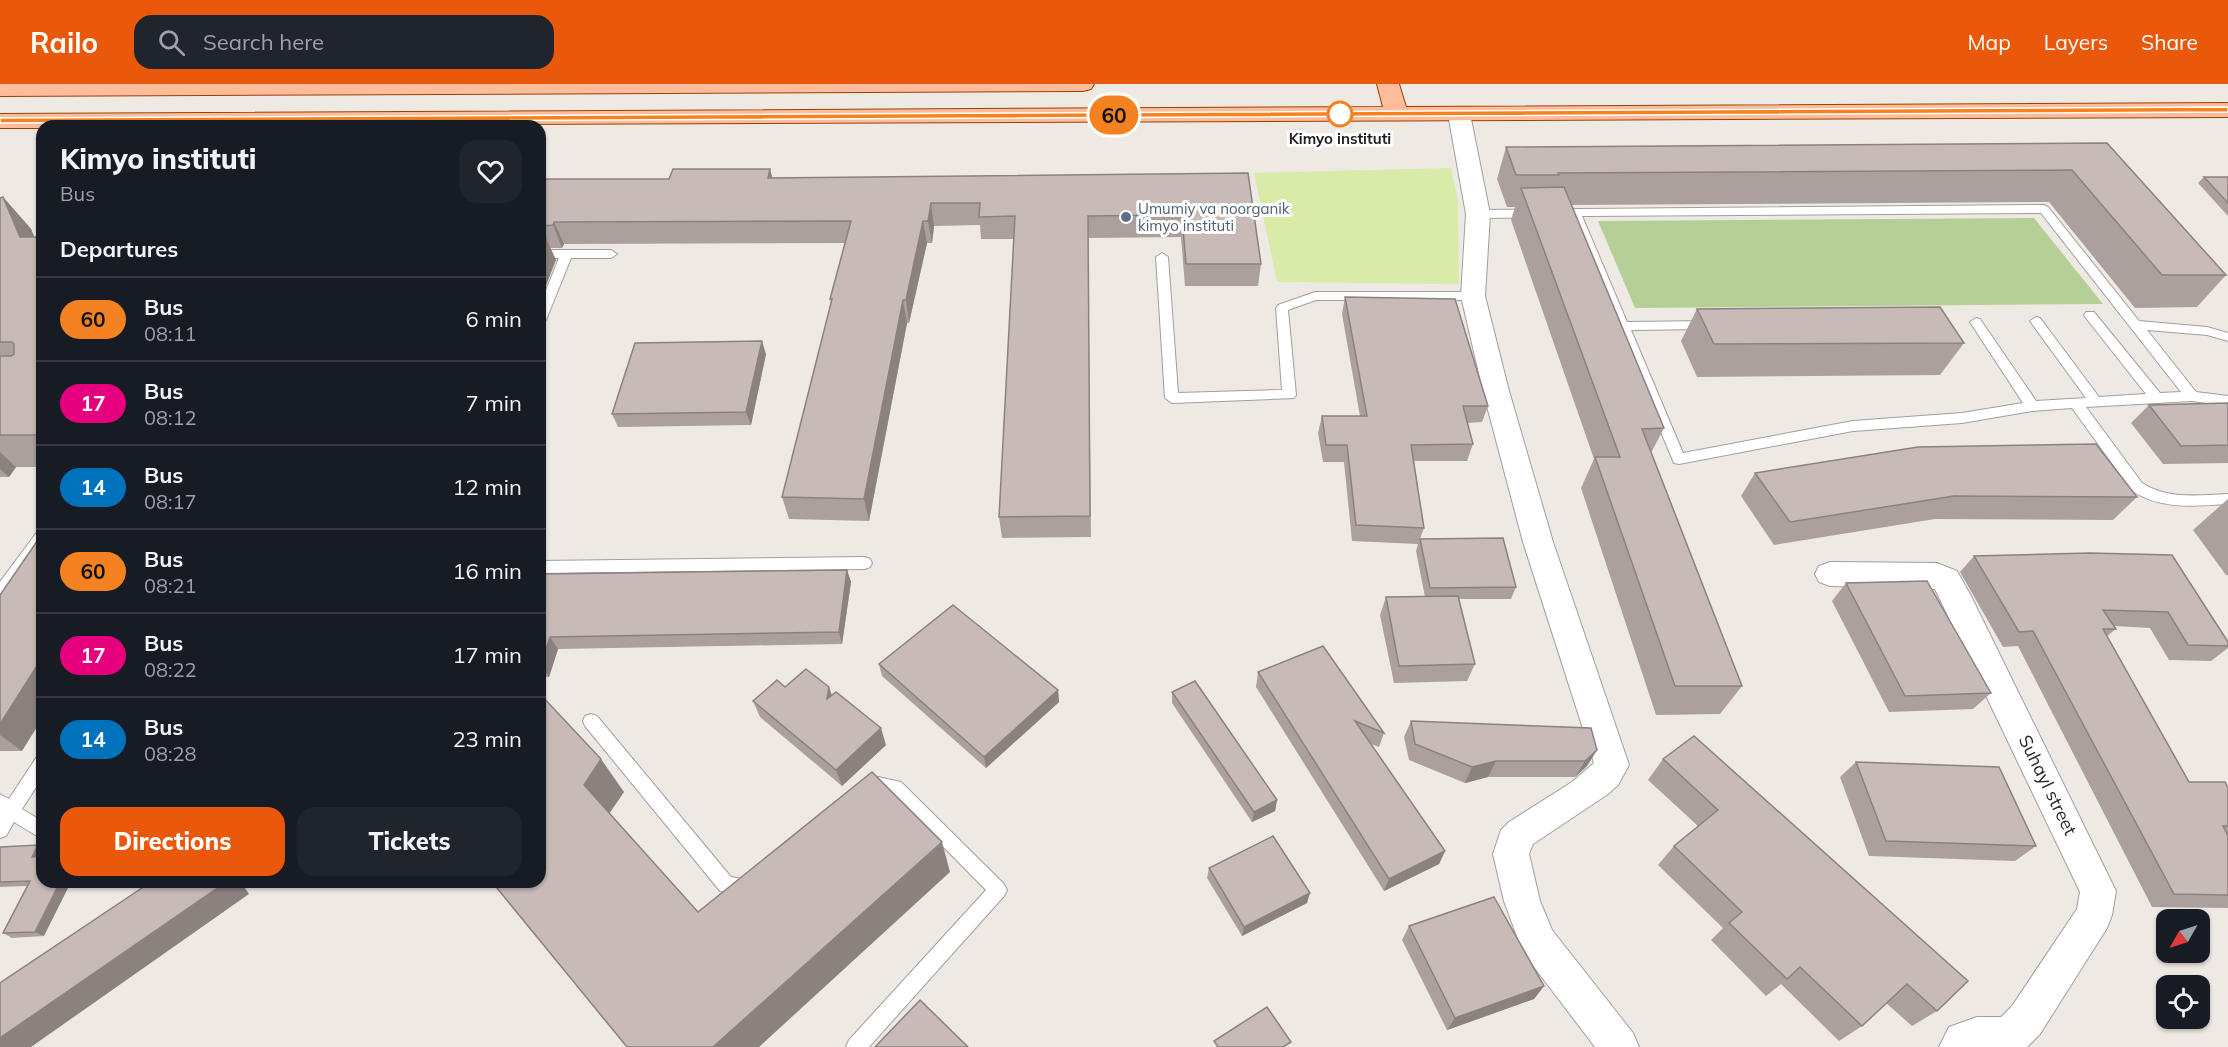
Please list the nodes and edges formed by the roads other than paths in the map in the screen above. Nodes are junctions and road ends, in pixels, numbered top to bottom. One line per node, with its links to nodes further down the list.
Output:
1 (1083, 84): 4 (main road)
2 (1388, 84): 9 (main road)
3 (460, 85): 4 (main road); 6 (main road)
4 (684, 85)
5 (35, 86): 6 (main road); 7 (main road)
6 (390, 86)
7 (0, 89)
8 (2228, 110): 10 (main road)
9 (1396, 114): 10 (main road); 11 (main road)
10 (1459, 114): 15 (street)
11 (199, 120)
12 (0, 121): 13 (main road)
13 (36, 121)
14 (1575, 213): 15 (lane); 26 (lane); 27 (lane)
15 (1478, 214): 20 (street)
16 (546, 254): 17 (lane)
17 (567, 254): 18 (lane); 21 (lane)
18 (611, 254)
19 (1162, 258): 20 (lane)
20 (1473, 296): 50 (street)
21 (546, 305)
22 (2090, 315): 30 (lane)
23 (1976, 321): 34 (lane)
24 (2036, 321): 32 (lane)
25 (1719, 325): 27 (lane)
26 (2138, 325): 28 (lane); 29 (lane)
27 (1624, 326): 34 (lane)
28 (2228, 337)
29 (2192, 396): 30 (lane); 31 (lane)
30 (2156, 397): 32 (lane)
31 (2228, 401)
32 (2096, 402): 33 (lane)
33 (2076, 403): 34 (lane); 35 (lane)
34 (2032, 406)
35 (2228, 500)
36 (36, 544): 40 (lane)
37 (865, 563): 38 (lane)
38 (546, 567)
39 (1830, 574): 48 (street, Suhayl street)
40 (0, 594)
41 (591, 721): 47 (lane)
42 (36, 770): 43 (lane)
43 (6, 807): 45 (lane); 46 (lane)
44 (851, 807): 49 (lane)
45 (36, 827)
46 (0, 830)
47 (767, 874)
48 (2017, 1042): 51 (street, Suhayl street)
49 (856, 1047)
50 (1618, 1047)
51 (1959, 1047)

